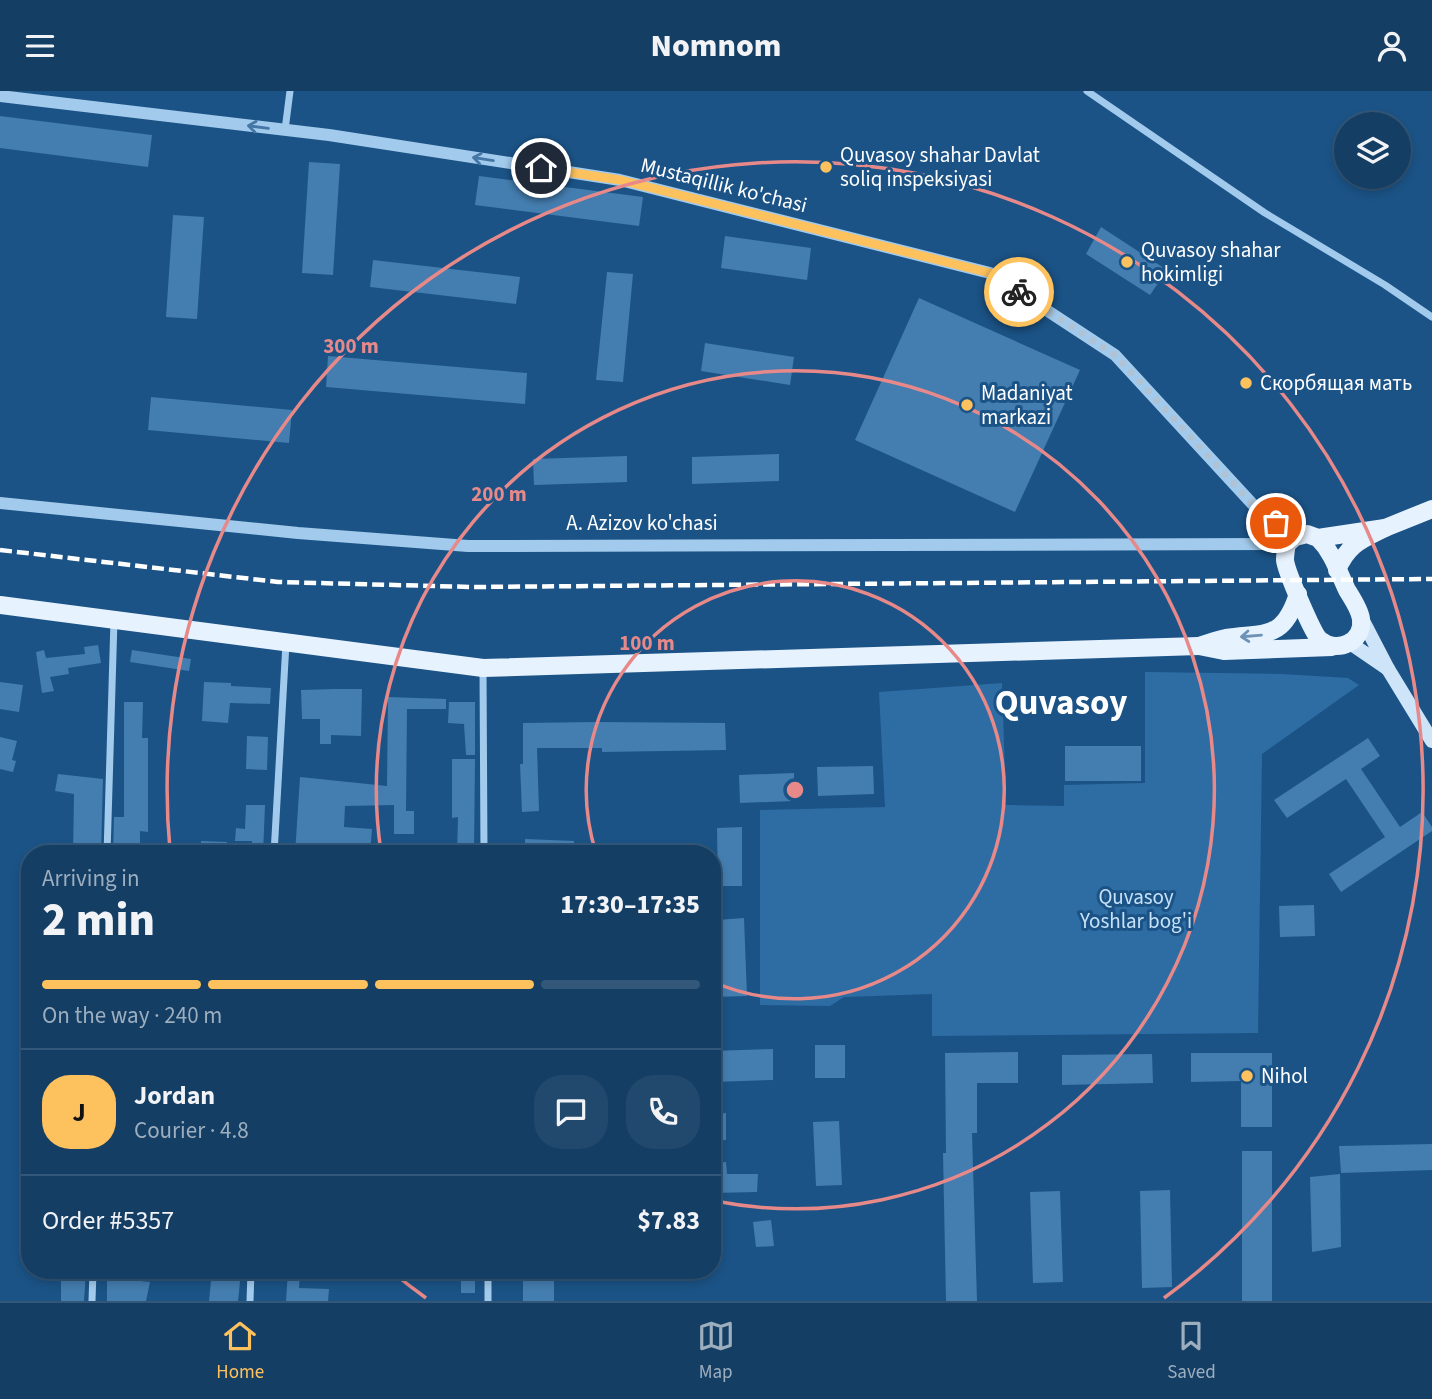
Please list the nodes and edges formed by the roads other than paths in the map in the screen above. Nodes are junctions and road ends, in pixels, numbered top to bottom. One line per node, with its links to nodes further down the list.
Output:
1 (290, 91): 4 (street)
2 (1087, 91): 5 (street)
3 (0, 96): 4 (street, Mustaqillik ko'chasi, one-way to 3)
4 (285, 130): 10 (street, Mustaqillik ko'chasi, one-way to 4)
5 (1432, 317)
6 (0, 503): 10 (street, A. Azizov ko'chasi)
7 (1432, 509): 8 (main road)
8 (1385, 528): 9 (main road); 11 (main road)
9 (1318, 538): 10 (main road); 11 (main road)
10 (1291, 541): 12 (main road)
11 (1338, 570): 14 (main road)
12 (1298, 594): 17 (main road); 18 (main road, one-way to 18)
13 (0, 605): 15 (main road)
14 (1361, 617): 17 (main road); 20 (main road)
15 (114, 619): 16 (main road); 22 (street)
16 (286, 642): 19 (main road); 23 (street)
17 (1343, 645): 18 (main road); 20 (main road)
18 (1199, 646): 19 (main road)
19 (483, 668): 24 (street)
20 (1388, 669): 21 (main road)
21 (1432, 741)
22 (107, 845)
23 (275, 845)
24 (484, 845)
25 (93, 1279): 28 (street)
26 (251, 1279): 29 (street)
27 (488, 1279): 30 (street)
28 (92, 1301)
29 (250, 1301)
30 (488, 1301)

